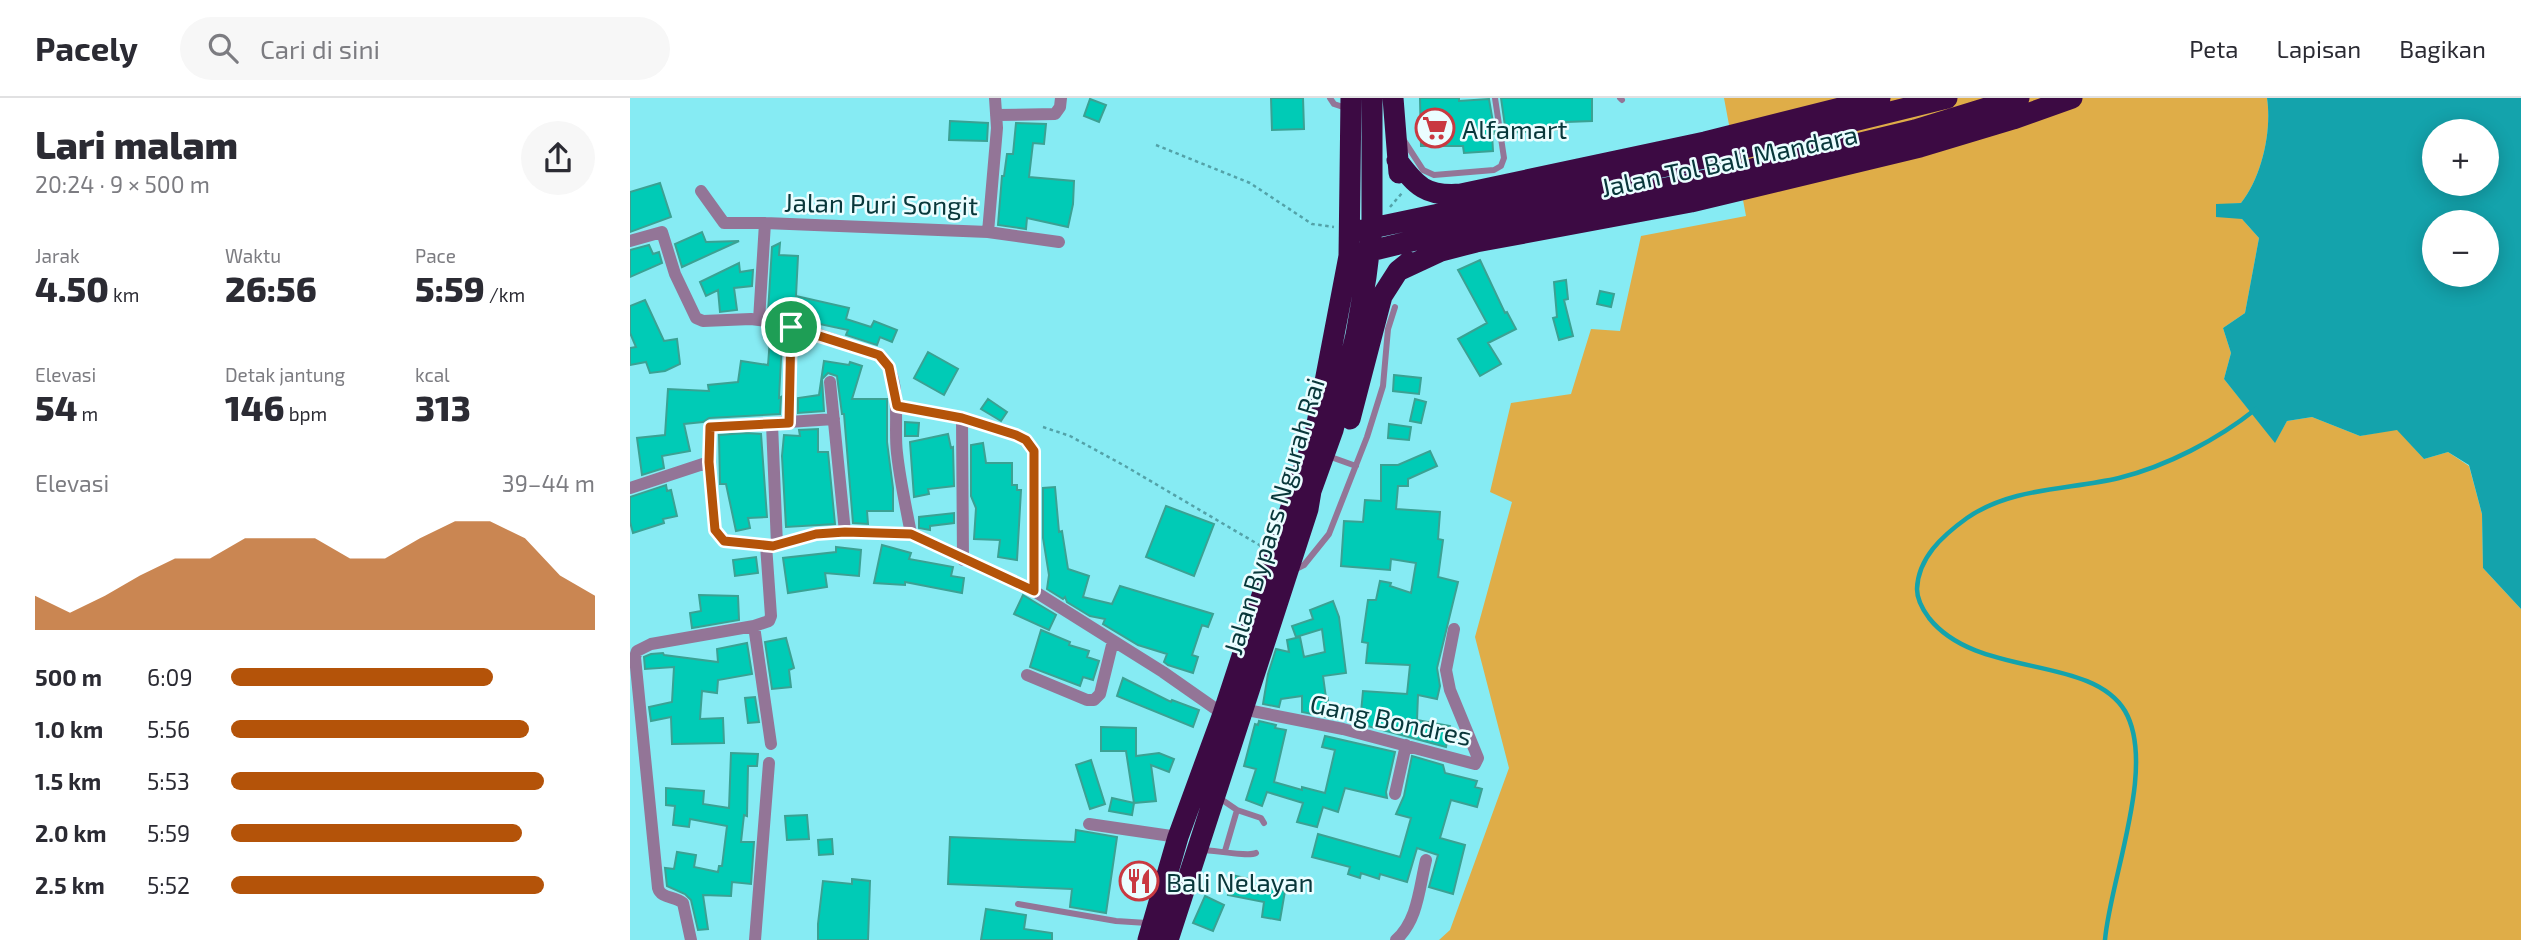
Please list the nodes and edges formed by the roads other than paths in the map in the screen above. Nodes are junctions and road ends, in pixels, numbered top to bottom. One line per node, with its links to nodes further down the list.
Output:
1 (995, 98): 12 (street, Jalan Puri Songit)
2 (1061, 98): 12 (street)
3 (1330, 98): 11 (lane)
4 (1372, 98): 14 (highway, Jalan Bypass Ngurah Rai)
5 (1393, 98): 13 (highway, Jalan Tol Bali Mandara)
6 (1495, 98): 13 (lane)
7 (1880, 98): 15 (highway, Jalan Tol Bali Mandara)
8 (1947, 98): 15 (highway, Jalan Tol Bali Mandara)
9 (2020, 98): 18 (highway, Jalan Tol Bali Mandara)
10 (2072, 98): 18 (highway, Jalan Tol Bali Mandara)
11 (1351, 104): 23 (highway, Jalan Bypass Ngurah Rai)
12 (996, 115): 22 (street, Jalan Puri Songit)
13 (1394, 127): 14 (lane); 16 (highway, Jalan Tol Bali Mandara)
14 (1372, 128): 23 (highway, Jalan Bypass Ngurah Rai)
15 (1699, 148): 16 (highway, Jalan Tol Bali Mandara); 19 (highway, Jalan Tol Bali Mandara)
16 (1397, 160): 20 (highway, Jalan Tol Bali Mandara)
17 (701, 191): 21 (street, Jalan Puri Songit)
18 (1703, 193): 19 (highway, Jalan Tol Bali Mandara); 26 (highway, Jalan Tol Bali Mandara)
19 (1573, 197): 20 (highway, Jalan Tol Bali Mandara)
20 (1455, 220): 23 (highway, Jalan Tol Bali Mandara); 26 (highway, Jalan Tol Bali Mandara)
21 (765, 223): 22 (street, Jalan Puri Songit); 28 (street)
22 (988, 232): 25 (street)
23 (1359, 239): 36 (highway, Jalan Bypass Ngurah Rai); 51 (highway, Jalan Bypass Ngurah Rai)
24 (630, 241): 28 (street)
25 (1059, 242)
26 (1398, 271): 36 (highway, Jalan Tol Bali Mandara)
27 (1395, 307): 38 (lane)
28 (759, 320): 29 (street)
29 (791, 327): 31 (street); 34 (street)
30 (830, 382): 33 (street)
31 (897, 406): 32 (street); 42 (street)
32 (962, 418): 44 (street); 46 (street)
33 (834, 419): 34 (street); 41 (street)
34 (789, 423): 35 (street)
35 (772, 424): 37 (street); 43 (street)
36 (1330, 456): 38 (lane); 40 (highway, Jalan Tol Bali Mandara)
37 (709, 462): 39 (street); 43 (street)
38 (1356, 466): 45 (lane)
39 (630, 488)
40 (1308, 509): 45 (highway, Jalan Bypass Ngurah Rai)
41 (845, 532): 42 (street); 43 (street)
42 (911, 534): 44 (street)
43 (772, 545): 47 (street)
44 (963, 560): 46 (street)
45 (1286, 574): 51 (highway, Jalan Bypass Ngurah Rai)
46 (1034, 591): 49 (street)
47 (754, 626): 52 (street); 67 (street)
48 (1454, 629): 53 (street, Gang Bondres)
49 (1113, 641): 50 (street); 51 (street)
50 (1027, 675)
51 (1224, 708): 53 (street, Gang Bondres); 55 (highway, Jalan Bypass Ngurah Rai); 60 (highway, Jalan Bypass Ngurah Rai)
52 (771, 744)
53 (1406, 744): 56 (street)
54 (769, 763): 68 (street)
55 (1214, 794): 57 (lane); 61 (highway, Jalan Bypass Ngurah Rai)
56 (1395, 794)
57 (1237, 810): 58 (lane); 62 (lane)
58 (1264, 823)
59 (1089, 824): 60 (street)
60 (1178, 837): 66 (highway, Jalan Bypass Ngurah Rai)
61 (1196, 850): 62 (lane); 69 (highway, Jalan Bypass Ngurah Rai)
62 (1224, 851): 63 (lane)
63 (1256, 853)
64 (1426, 860): 70 (street)
65 (1018, 904): 66 (lane)
66 (1151, 932)
67 (691, 940)
68 (755, 940)
69 (1168, 940)
70 (1396, 940)

